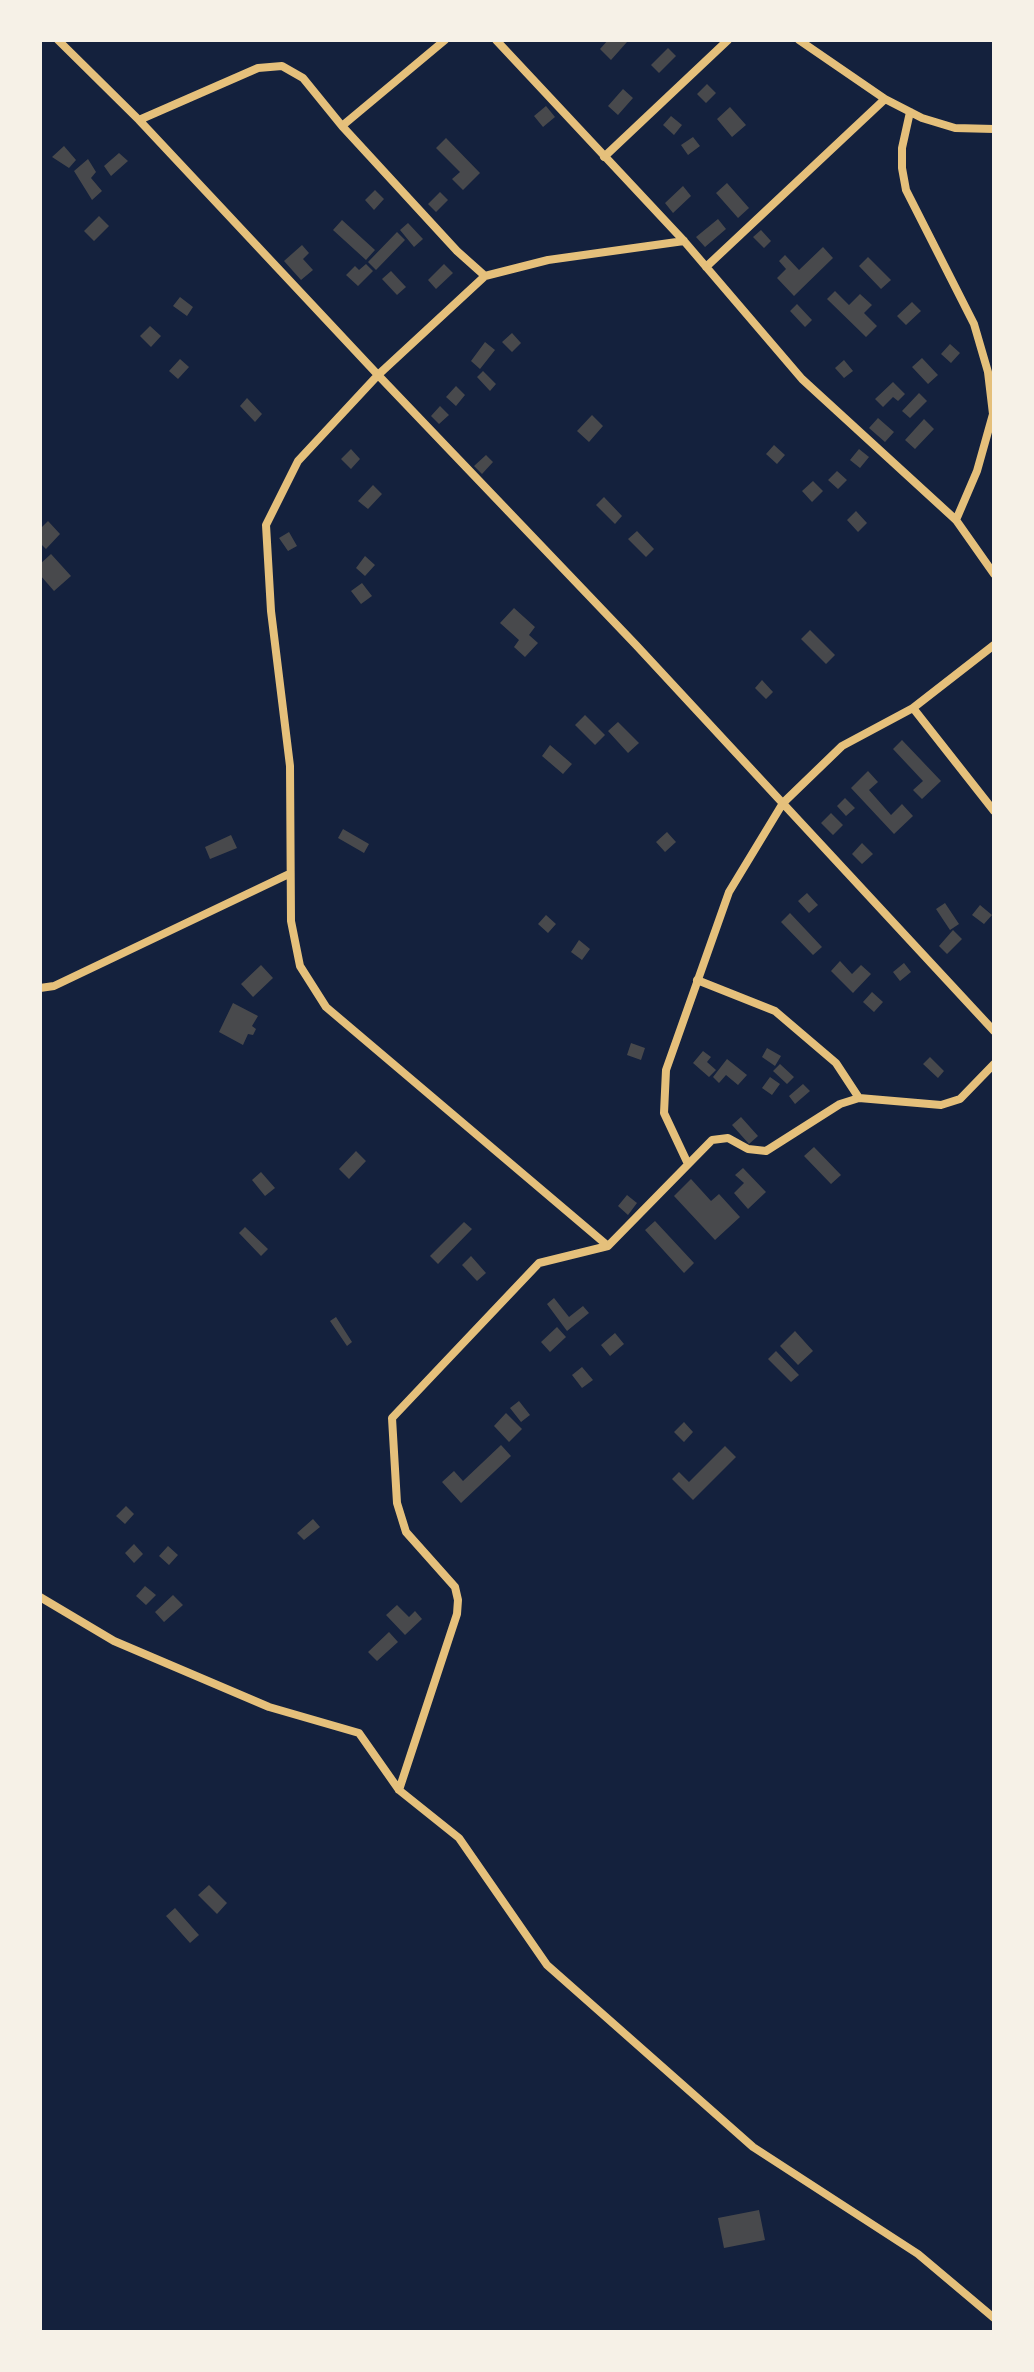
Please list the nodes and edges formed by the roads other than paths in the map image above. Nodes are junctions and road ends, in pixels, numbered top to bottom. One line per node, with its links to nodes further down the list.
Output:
1 (58, 40): 8 (street)
2 (445, 40): 9 (street)
3 (496, 40): 11 (street)
4 (728, 40): 11 (street)
5 (799, 40): 6 (street)
6 (885, 99): 7 (street); 13 (street)
7 (910, 112): 10 (street); 16 (street)
8 (139, 120): 9 (street); 15 (street)
9 (342, 126): 14 (street)
10 (994, 129)
11 (604, 157): 12 (street)
12 (684, 241): 13 (street); 14 (street)
13 (706, 267): 16 (street)
14 (485, 276): 15 (street)
15 (378, 375): 20 (street); 22 (street)
16 (956, 520): 17 (street)
17 (994, 574)
18 (994, 645): 19 (street)
19 (913, 708): 20 (street); 21 (street)
20 (783, 803): 23 (street); 25 (street)
21 (994, 811)
22 (289, 874): 24 (street); 29 (street)
23 (697, 980): 27 (street); 28 (street)
24 (40, 988)
25 (994, 1031)
26 (994, 1064): 27 (street)
27 (859, 1098): 28 (street)
28 (688, 1164): 29 (street)
29 (608, 1246): 31 (street)
30 (40, 1597): 31 (street)
31 (399, 1790): 32 (street)
32 (994, 2318)

